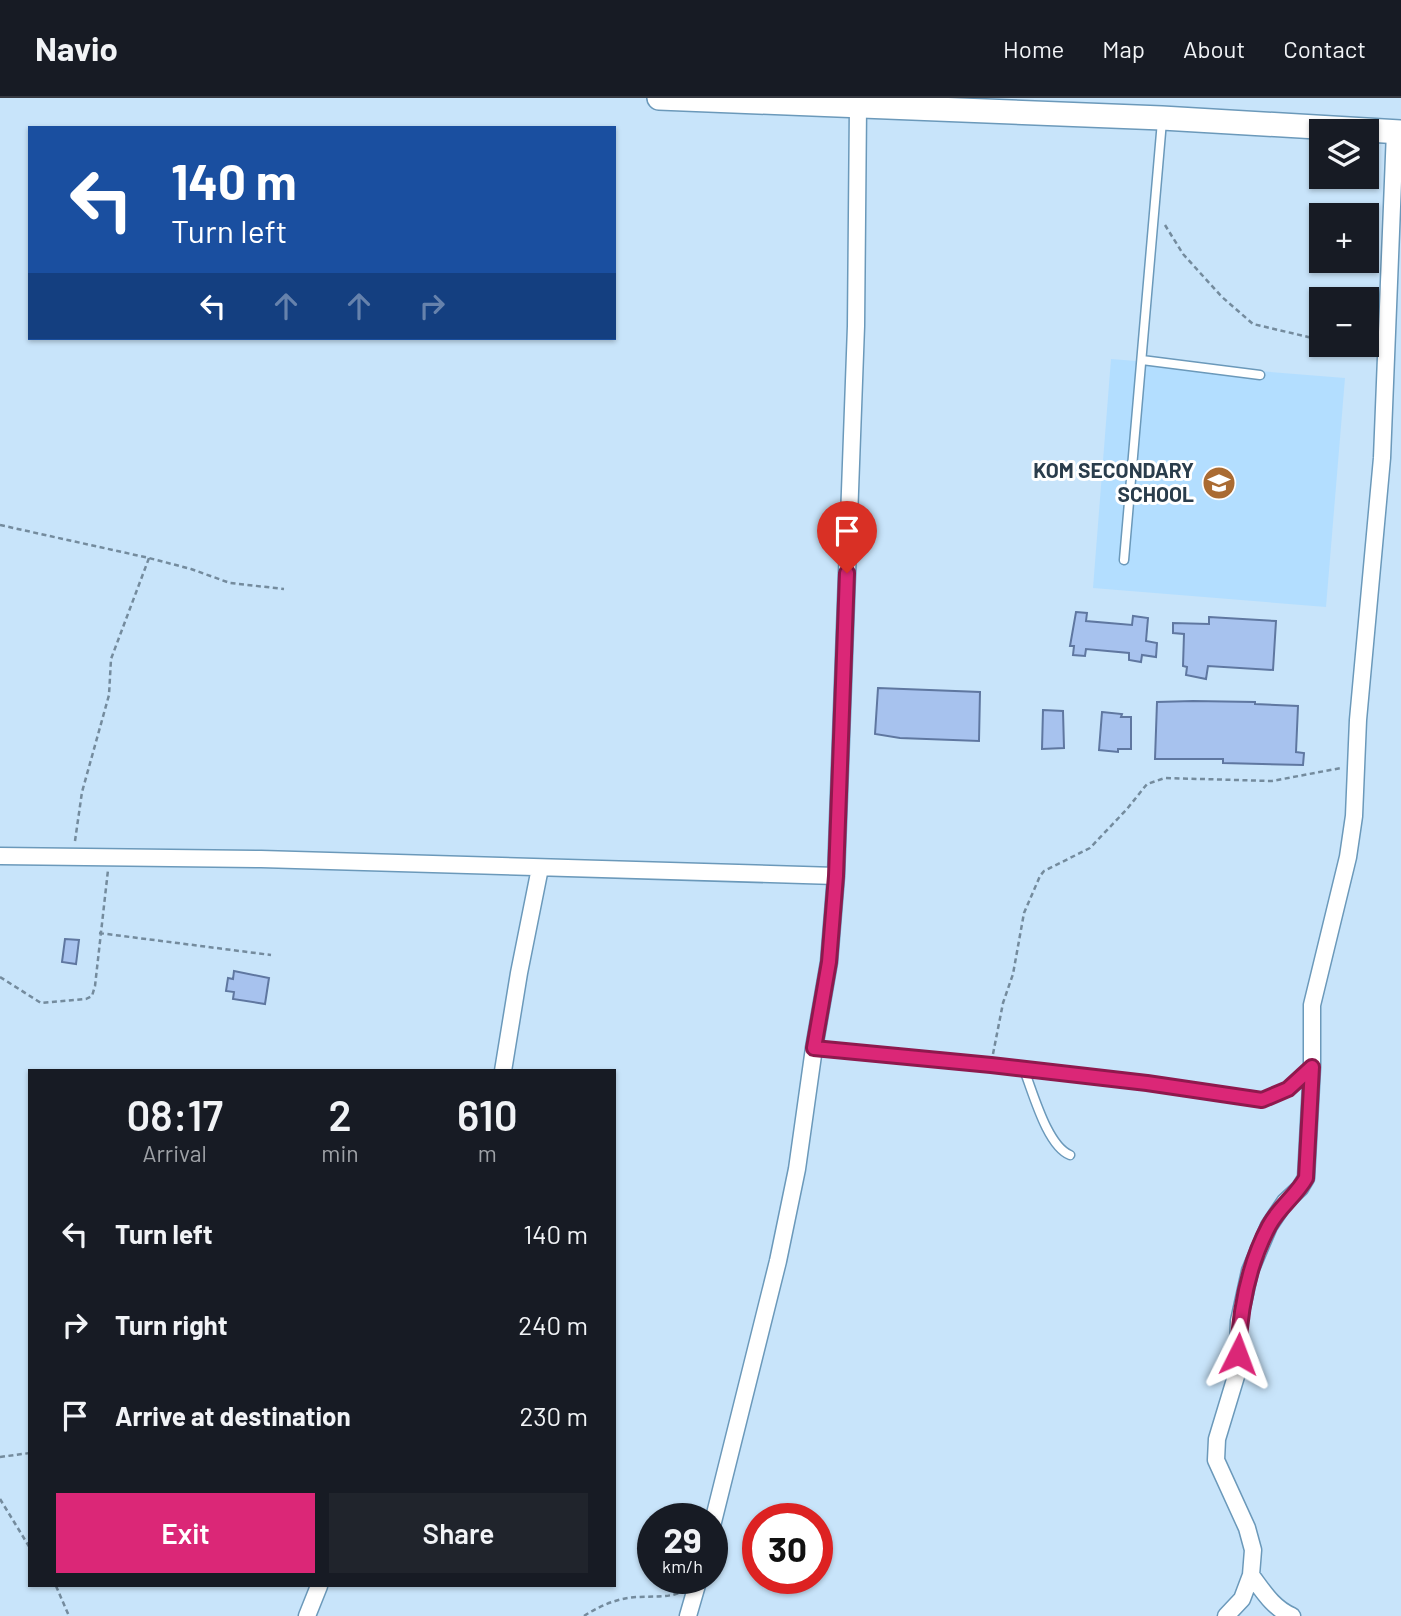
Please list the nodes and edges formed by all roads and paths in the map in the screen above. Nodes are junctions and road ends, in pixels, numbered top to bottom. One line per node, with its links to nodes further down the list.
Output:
1 (659, 98): 2 (main road)
2 (858, 106): 3 (main road); 20 (street)
3 (1162, 118): 4 (main road); 5 (lane)
4 (1398, 132): 8 (street)
5 (1155, 209): 6 (path); 9 (lane)
6 (1309, 337)
7 (1379, 354): 8 (path)
8 (1387, 356): 15 (street)
9 (1142, 360): 10 (lane); 13 (lane)
10 (1260, 375)
11 (0, 525): 12 (path)
12 (149, 558): 14 (path); 17 (path)
13 (1124, 560)
14 (284, 589)
15 (1355, 765): 25 (path); 26 (street)
16 (0, 856): 17 (street)
17 (73, 856): 18 (street)
18 (108, 857): 19 (street); 21 (path)
19 (540, 868): 20 (street); 27 (street)
20 (836, 876): 24 (street)
21 (99, 933): 22 (path); 23 (path)
22 (271, 955)
23 (0, 977)
24 (814, 1048): 25 (lane); 33 (street)
25 (991, 1065): 28 (lane)
26 (1312, 1067): 28 (lane); 35 (street)
27 (503, 1069)
28 (1024, 1069): 29 (lane)
29 (1070, 1155)
30 (28, 1452): 31 (path)
31 (0, 1457)
32 (0, 1499): 34 (path)
33 (718, 1503)
34 (28, 1545)
35 (1251, 1575): 44 (street); 45 (street)
36 (56, 1587): 40 (path)
37 (319, 1587): 41 (street)
38 (674, 1594): 42 (path)
39 (695, 1594): 43 (street)
40 (69, 1616)
41 (307, 1616)
42 (584, 1616)
43 (688, 1616)
44 (1226, 1616)
45 (1292, 1616)

